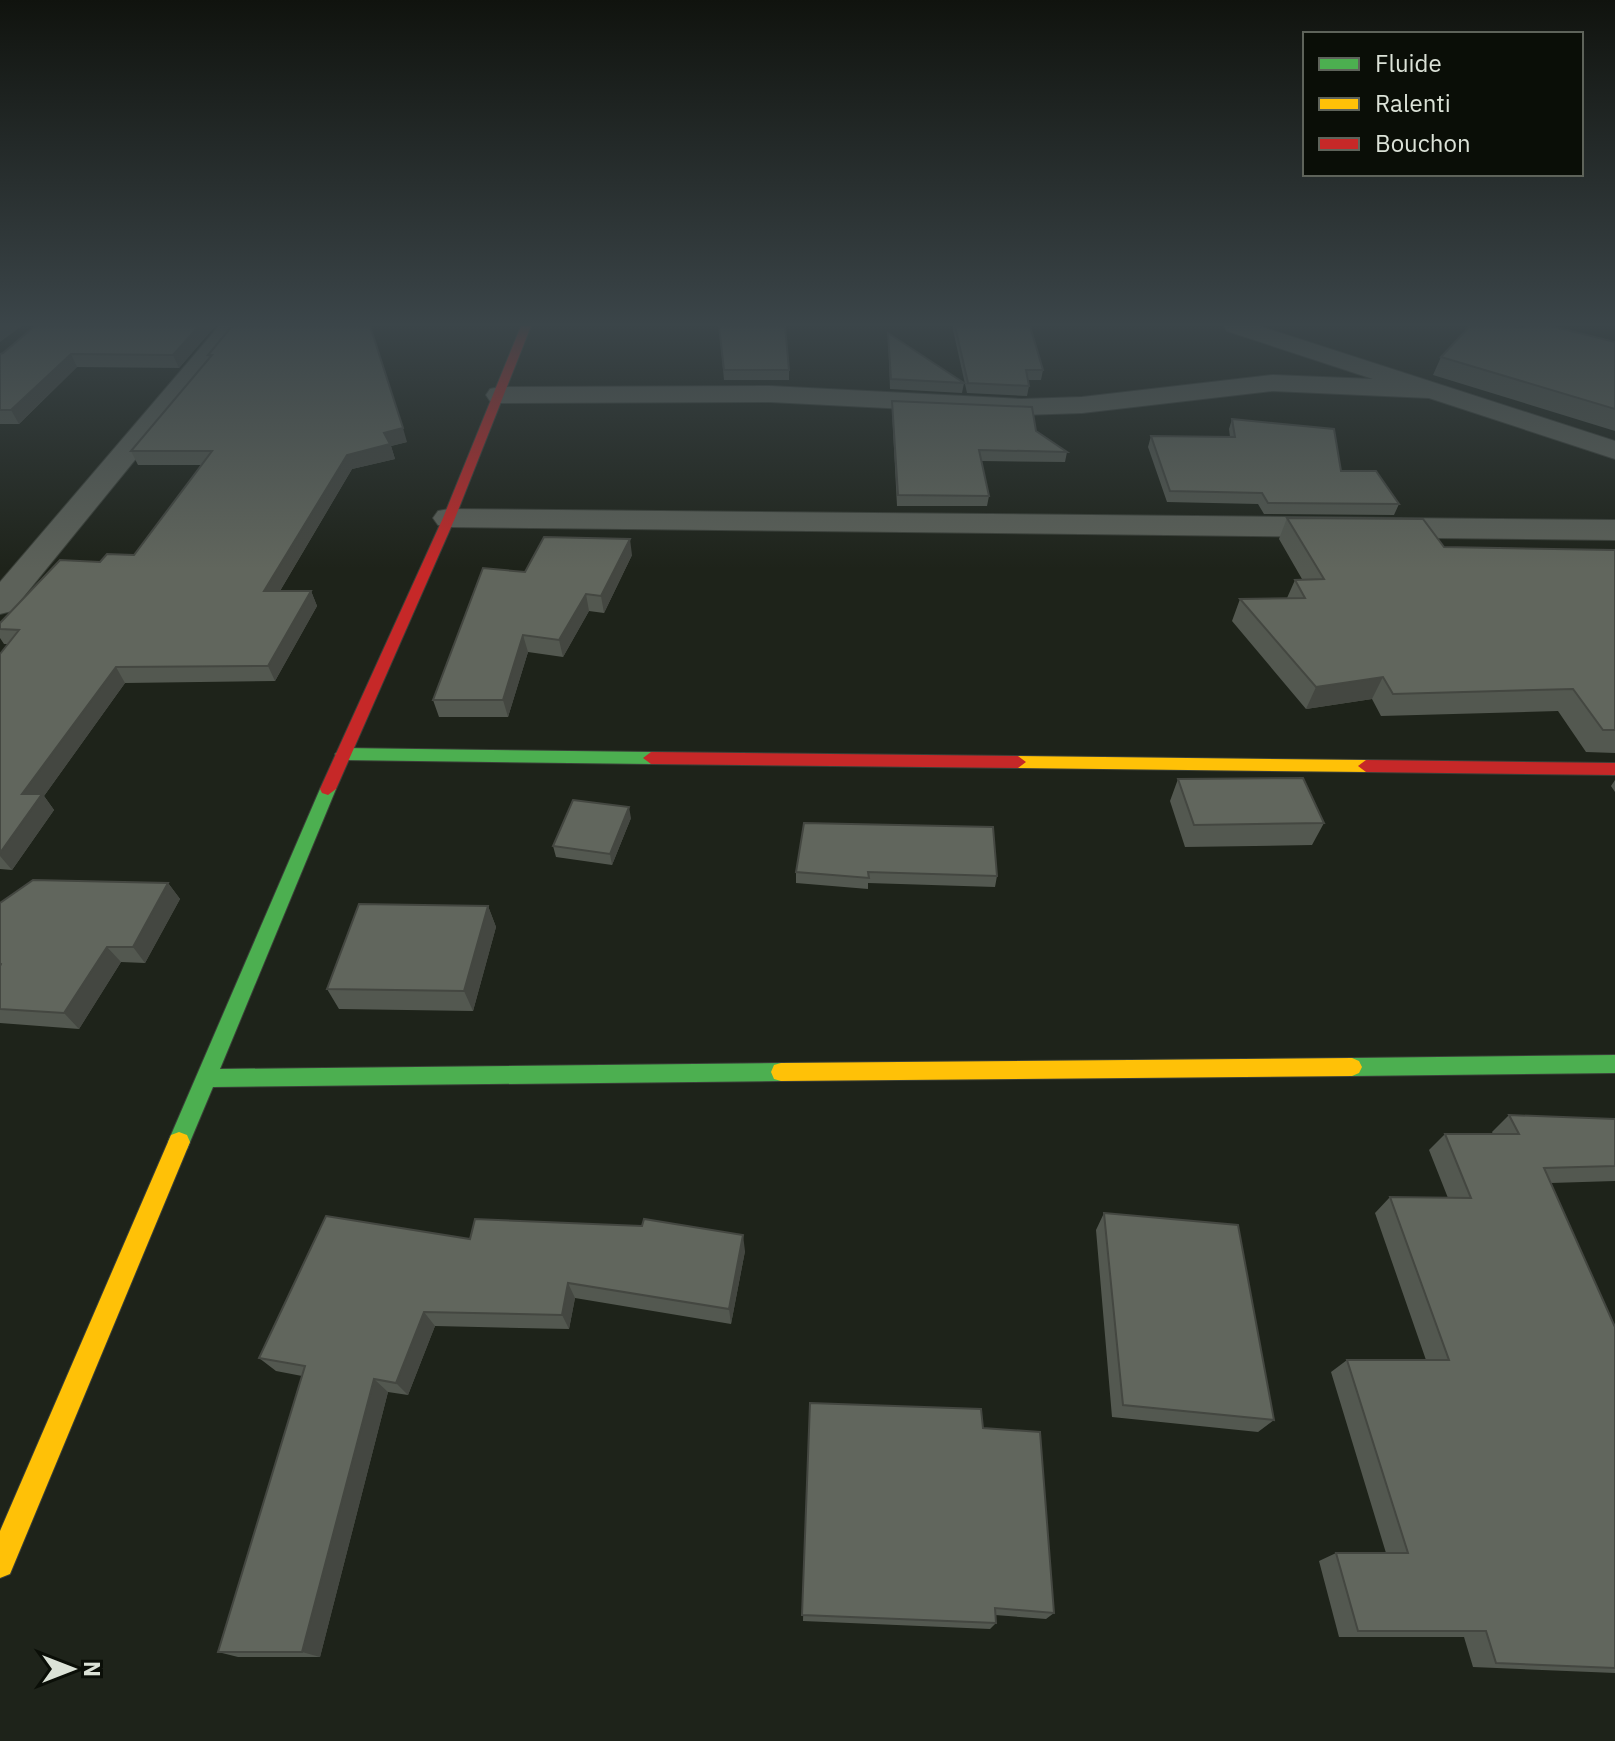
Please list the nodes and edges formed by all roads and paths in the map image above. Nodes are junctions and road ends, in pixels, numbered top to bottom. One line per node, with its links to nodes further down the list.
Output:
1 (164, 407): 7 (street)
2 (494, 407): 5 (street)
3 (1486, 407): 4 (street)
4 (1615, 450)
5 (449, 518): 6 (street); 8 (street)
6 (1615, 530)
7 (0, 604)
8 (343, 754): 9 (street); 11 (street)
9 (1615, 769)
10 (1615, 1064): 11 (street)
11 (205, 1078): 12 (street)
12 (0, 1564)

